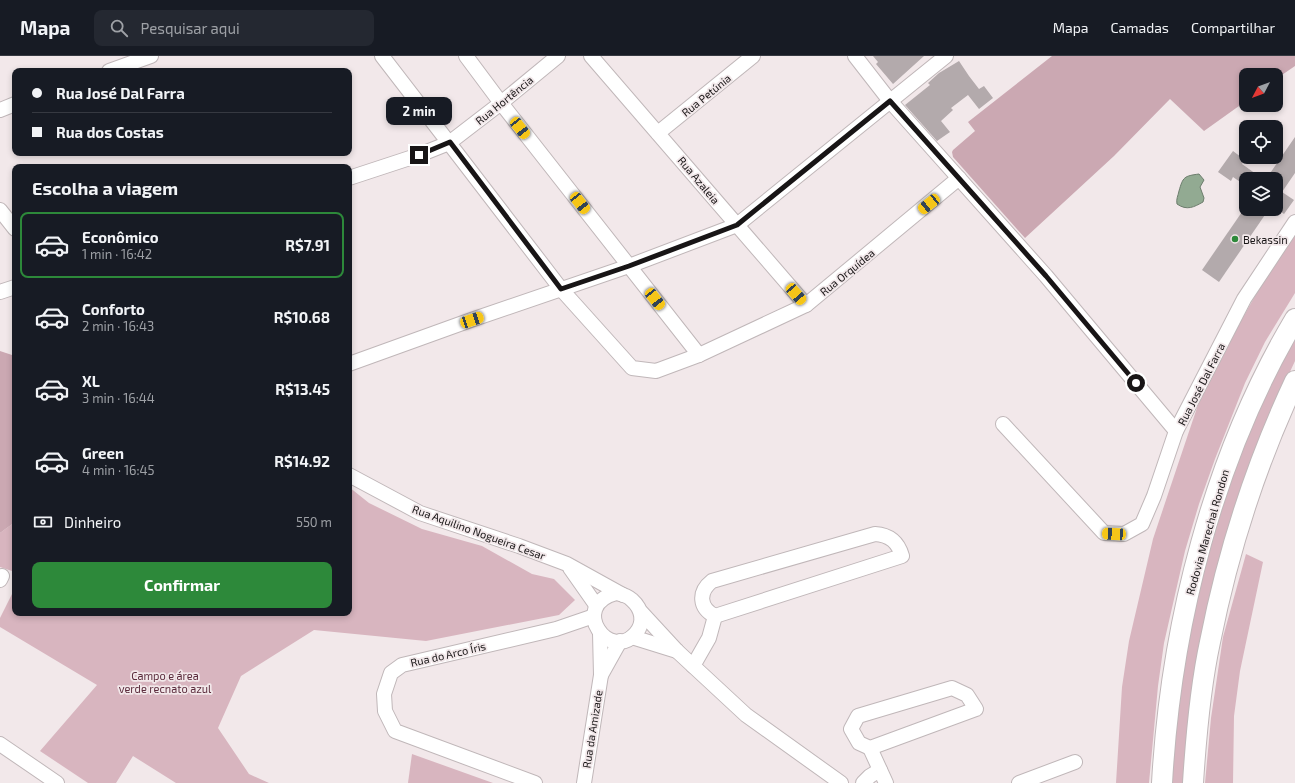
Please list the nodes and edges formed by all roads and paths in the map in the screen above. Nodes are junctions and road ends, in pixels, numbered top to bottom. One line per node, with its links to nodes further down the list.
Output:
1 (151, 56): 9 (street)
2 (382, 56): 15 (street)
3 (466, 56): 11 (street)
4 (558, 56): 11 (street, Rua Hortência)
5 (591, 56): 14 (street, Rua Azaleia)
6 (753, 56): 14 (street, Rua Petúnia)
7 (855, 56): 10 (street, Rua José Dal Farra)
8 (946, 56): 10 (street)
9 (117, 68)
10 (890, 101): 17 (street, Rua José Dal Farra); 21 (street)
11 (501, 103): 15 (street, Rua Hortência); 22 (street)
12 (12, 105): 13 (street)
13 (1, 109)
14 (658, 133): 21 (street, Rua Azaleia)
15 (450, 142): 16 (street, Rua Hortência); 24 (street)
16 (352, 177)
17 (959, 178): 26 (street, Rua Orquídea); 32 (street, Rua José Dal Farra)
18 (0, 210): 20 (street)
19 (1295, 222): 32 (street, Rua José Dal Farra)
20 (12, 225)
21 (737, 225): 22 (street); 26 (street, Rua Azaleia)
22 (629, 266): 24 (street); 28 (street)
23 (12, 288): 25 (street)
24 (561, 289): 28 (street, Rua Orquídea); 29 (street)
25 (0, 292)
26 (806, 305): 28 (street, Rua Orquídea)
27 (1295, 319): 55 (highway, Rodovia Marechal Rondon)
28 (699, 355)
29 (352, 363)
30 (1295, 381): 56 (highway)
31 (1003, 424): 32 (street)
32 (1176, 431)
33 (352, 477): 34 (street, Rua Aquilino Nogueira Cesar)
34 (567, 564): 35 (street, Rua Aquilino Nogueira Cesar); 36 (street)
35 (624, 595): 36 (street); 37 (street)
36 (595, 611): 39 (street); 49 (street, Rua do Arco Íris)
37 (641, 612): 40 (street); 41 (street)
38 (715, 616): 38 (street); 42 (street)
39 (600, 633): 40 (street); 43 (street, Rua da Amizade)
40 (626, 639): 41 (street); 43 (street, Rua da Amizade)
41 (677, 651): 42 (street)
42 (693, 666): 51 (street)
43 (601, 675): 50 (street, Rua da Amizade)
44 (0, 744): 48 (street)
45 (870, 748): 45 (street); 47 (street)
46 (1075, 762): 54 (street)
47 (880, 770): 52 (street); 53 (street)
48 (57, 783)
49 (535, 783)
50 (584, 783)
51 (841, 783)
52 (863, 783)
53 (886, 783)
54 (1019, 783)
55 (1162, 783)
56 (1193, 783)

